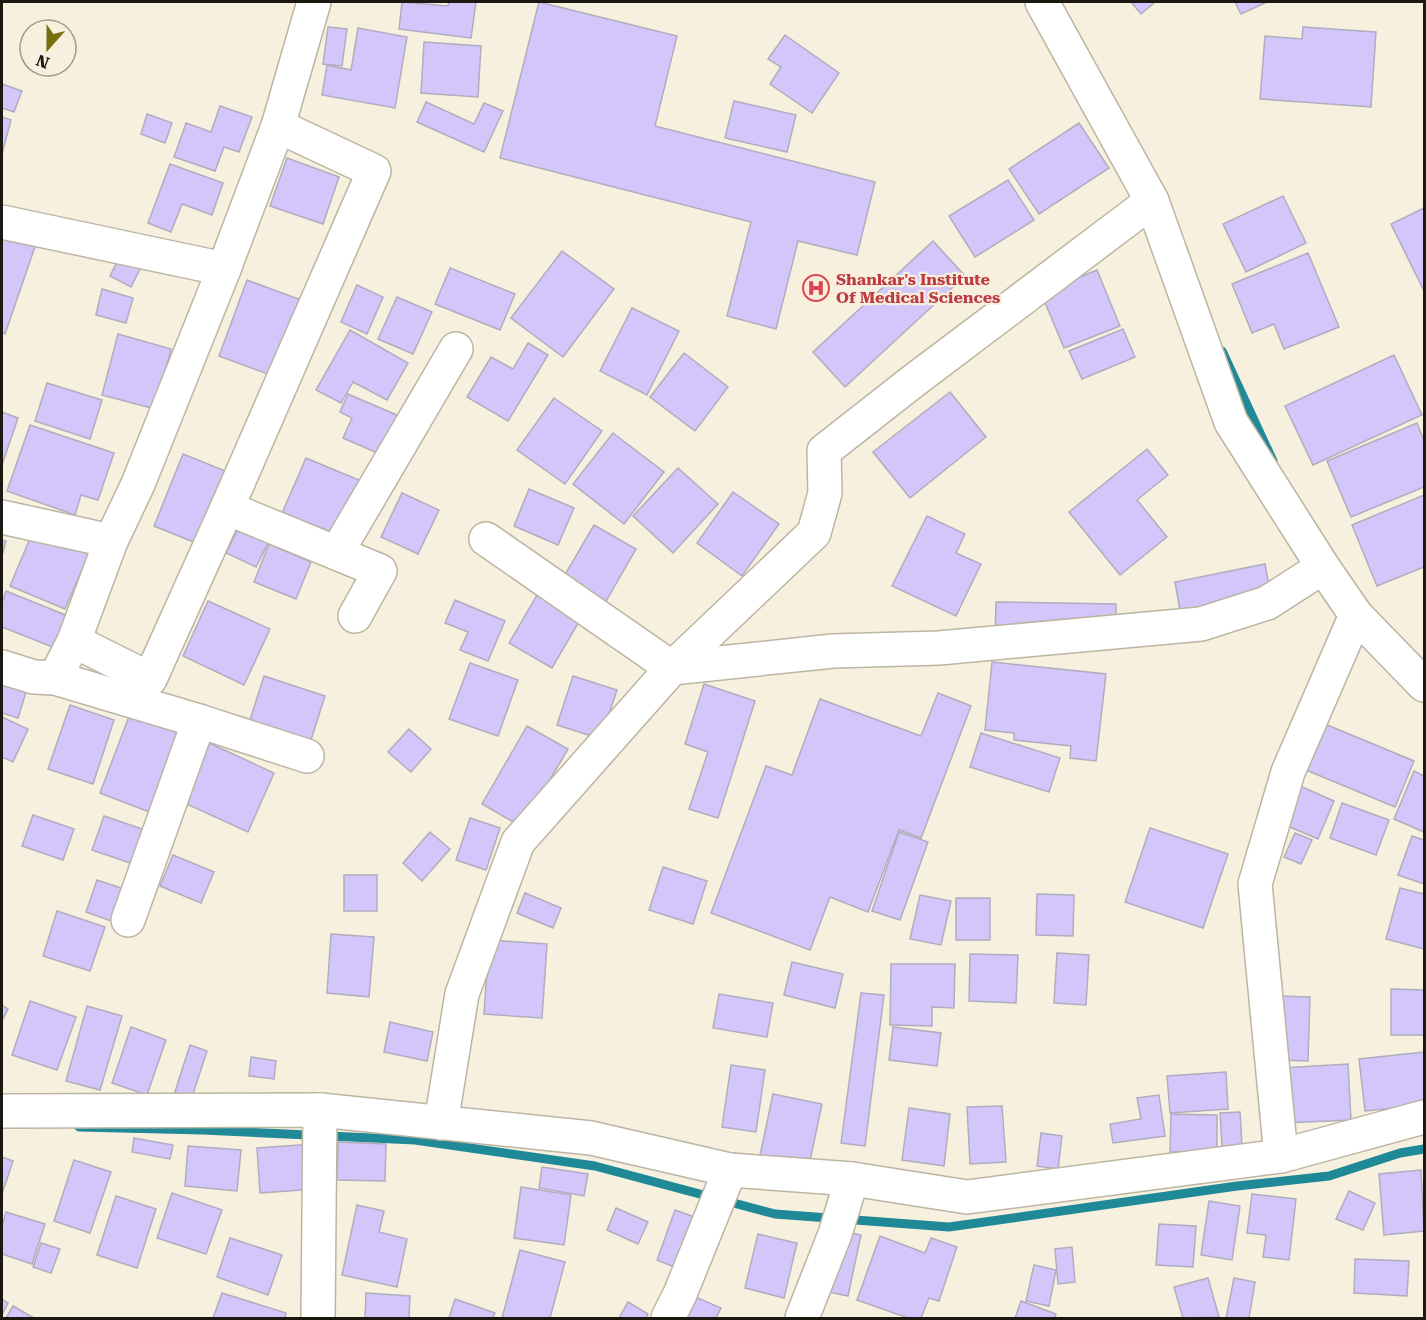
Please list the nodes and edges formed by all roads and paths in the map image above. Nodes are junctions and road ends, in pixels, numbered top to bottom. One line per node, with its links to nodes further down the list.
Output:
1 (315, 2): 3 (street)
2 (1042, 2): 4 (street)
3 (278, 126): 6 (street); 8 (street)
4 (1152, 201): 13 (street); 18 (street)
5 (2, 222): 6 (street)
6 (224, 269): 11 (street)
7 (456, 349): 12 (street)
8 (227, 508): 12 (street); 16 (street)
9 (2, 517): 11 (street)
10 (486, 539): 18 (street)
11 (111, 541): 16 (street)
12 (337, 552): 14 (street)
13 (1323, 567): 15 (street); 18 (street)
14 (355, 615)
15 (1356, 615): 20 (street); 28 (street)
16 (74, 641): 19 (street)
17 (2, 667): 19 (street)
18 (672, 668): 27 (street)
19 (56, 678): 21 (street)
20 (1425, 686)
21 (200, 720): 22 (street); 23 (street)
22 (307, 756)
23 (128, 920)
24 (320, 1110): 25 (street); 27 (street); 31 (street)
25 (2, 1111)
26 (1425, 1118): 28 (street)
27 (441, 1123): 29 (street)
28 (1281, 1156): 30 (street)
29 (723, 1190): 30 (street); 32 (street)
30 (843, 1206): 33 (street)
31 (318, 1318)
32 (668, 1318)
33 (802, 1318)

